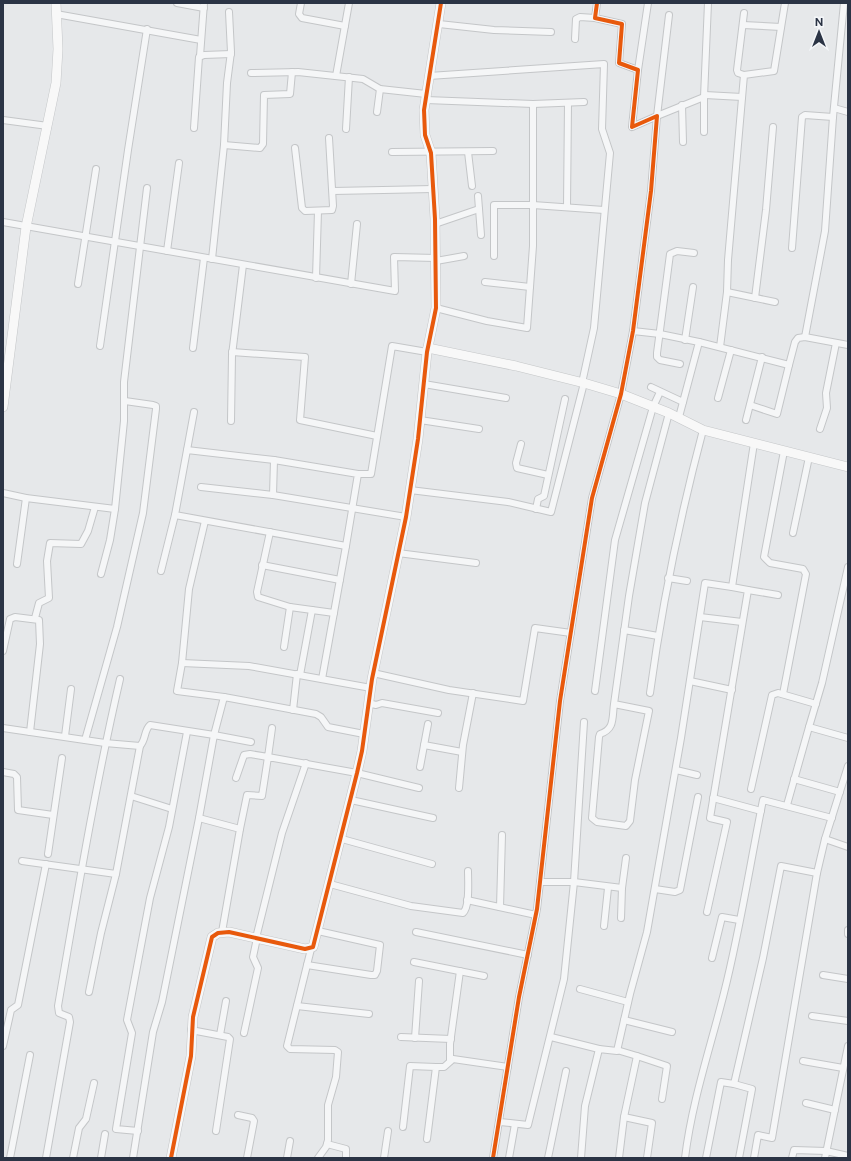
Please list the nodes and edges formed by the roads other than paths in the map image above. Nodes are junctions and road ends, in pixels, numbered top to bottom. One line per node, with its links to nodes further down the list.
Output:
1 (56, 3): 13 (street)
2 (177, 3): 11 (street)
3 (300, 3): 19 (street)
4 (349, 3): 19 (street)
5 (441, 3): 17 (street)
6 (597, 3): 16 (street)
7 (648, 3): 27 (street)
8 (708, 3): 35 (street)
9 (785, 3): 20 (street)
10 (844, 3): 44 (street)
11 (204, 6): 24 (street)
12 (229, 12): 25 (street)
13 (56, 14): 21 (street); 47 (street)
14 (744, 14): 18 (street)
15 (669, 15): 45 (street)
16 (595, 18): 23 (street); 27 (street)
17 (439, 24): 22 (street); 32 (street)
18 (743, 25): 20 (street); 30 (street)
19 (345, 26): 31 (street)
20 (781, 27): 30 (street)
21 (147, 29): 24 (street); 78 (street)
22 (551, 32)
23 (575, 39)
24 (201, 40): 26 (street)
25 (231, 54): 26 (street); 54 (street)
26 (200, 56): 49 (street)
27 (638, 70): 45 (street)
28 (292, 72): 29 (street); 31 (street); 54 (street)
29 (251, 73)
30 (744, 75): 37 (street)
31 (336, 76): 33 (street)
32 (428, 76): 36 (street); 70 (street)
33 (349, 77): 34 (street); 50 (street)
34 (380, 90): 36 (street); 42 (street)
35 (705, 96): 37 (street); 41 (street); 51 (street)
36 (426, 97): 40 (street); 58 (street)
37 (742, 98): 95 (street)
38 (568, 102): 39 (street); 40 (street); 68 (street)
39 (584, 102)
40 (532, 104): 67 (street)
41 (682, 105): 45 (street); 53 (street)
42 (377, 112)
43 (848, 112): 44 (street)
44 (833, 113): 80 (street); 101 (street)
45 (657, 116): 99 (street)
46 (3, 120): 47 (street)
47 (48, 126): 75 (street)
48 (773, 127): 96 (street)
49 (194, 128)
50 (346, 128)
51 (704, 132)
52 (329, 138): 65 (street)
53 (683, 142)
54 (224, 146): 86 (street)
55 (295, 148): 71 (street)
56 (493, 151): 59 (street)
57 (392, 152): 58 (street)
58 (431, 152): 59 (street); 64 (street)
59 (468, 152): 62 (street)
60 (178, 163): 81 (street)
61 (96, 169): 77 (street)
62 (472, 186)
63 (147, 188): 79 (street)
64 (433, 190): 65 (street); 74 (street)
65 (333, 192): 71 (street)
66 (478, 196): 69 (street)
67 (533, 204): 68 (street); 84 (street); 93 (street)
68 (566, 207): 70 (street)
69 (479, 209): 74 (street); 76 (street)
70 (604, 210): 115 (street)
71 (318, 211): 89 (street)
72 (3, 222): 75 (street)
73 (357, 224): 92 (street)
74 (435, 224): 87 (street)
75 (26, 227): 77 (street); 126 (street)
76 (481, 235)
77 (85, 237): 78 (street); 91 (street)
78 (114, 242): 79 (street); 106 (street)
79 (140, 247): 81 (street); 123 (street)
80 (792, 248)
81 (167, 251): 85 (street)
82 (694, 253): 100 (street)
83 (464, 256): 87 (street)
84 (494, 256)
85 (204, 258): 86 (street); 107 (street)
86 (212, 260): 88 (street)
87 (436, 260): 92 (street); 98 (street)
88 (243, 265): 89 (street); 111 (street)
89 (316, 278): 92 (street)
90 (485, 282): 93 (street)
91 (78, 284)
92 (351, 284)
93 (530, 287): 98 (street)
94 (693, 287): 102 (street)
95 (727, 292): 96 (street); 108 (street)
96 (755, 298): 97 (street)
97 (775, 302)
98 (436, 308): 109 (street)
99 (634, 331): 100 (street); 119 (street)
100 (660, 334): 102 (street); 113 (street)
101 (806, 337): 104 (street); 114 (street)
102 (686, 340): 103 (street)
103 (699, 342): 108 (street); 124 (street)
104 (836, 342): 105 (street); 135 (street)
105 (848, 345)
106 (100, 346)
107 (193, 348)
108 (720, 348): 110 (street)
109 (428, 350): 115 (street); 116 (street); 137 (street)
110 (731, 350): 112 (street); 121 (street)
111 (232, 352): 133 (street); 137 (street)
112 (762, 357): 114 (street); 125 (street)
113 (680, 364)
114 (789, 365): 125 (street)
115 (583, 383): 119 (street); 155 (street)
116 (424, 384): 120 (street); 131 (street)
117 (651, 387): 118 (street)
118 (660, 392): 124 (street); 127 (street)
119 (621, 394): 127 (street); 182 (street)
120 (506, 398)
121 (718, 398)
122 (564, 399): 146 (street)
123 (125, 401): 153 (street); 216 (street)
124 (683, 402): 130 (street)
125 (750, 406): 132 (street)
126 (3, 407)
127 (653, 407): 129 (street); 195 (street)
128 (194, 412): 140 (street)
129 (669, 413): 130 (street); 181 (street)
130 (679, 418): 136 (street)
131 (420, 420): 134 (street); 148 (street)
132 (746, 420)
133 (231, 421)
134 (479, 429)
135 (820, 429)
136 (703, 430): 138 (street); 169 (street)
137 (377, 436): 145 (street)
138 (754, 443): 141 (street); 172 (street)
139 (521, 444): 146 (street)
140 (188, 450): 143 (street); 156 (street)
141 (784, 451): 142 (street); 198 (street)
142 (809, 457): 144 (street); 160 (street)
143 (274, 460): 145 (street); 150 (street)
144 (848, 467)
145 (358, 474): 154 (street)
146 (548, 475): 155 (street)
147 (201, 487): 150 (street)
148 (410, 490): 155 (street); 157 (street)
149 (3, 493): 151 (street)
150 (273, 495): 154 (street)
151 (26, 498): 152 (street); 164 (street)
152 (95, 507): 153 (street); 179 (street)
153 (115, 509): 168 (street)
154 (353, 509): 157 (street); 161 (street)
155 (536, 509)
156 (175, 515): 158 (street); 167 (street)
157 (406, 517): 162 (street)
158 (205, 521): 159 (street); 186 (street)
159 (270, 532): 161 (street); 165 (street)
160 (793, 533)
161 (346, 546): 170 (street)
162 (398, 553): 163 (street); 187 (street)
163 (476, 562)
164 (18, 564)
165 (262, 565): 170 (street); 175 (street)
166 (848, 567): 202 (street)
167 (161, 571)
168 (101, 574)
169 (668, 578): 171 (street); 183 (street)
170 (340, 580): 177 (street)
171 (688, 581)
172 (732, 587): 173 (street); 178 (street)
173 (748, 590): 174 (street); 180 (street)
174 (778, 594)
175 (290, 607): 176 (street); 184 (street)
176 (312, 610): 177 (street); 188 (street)
177 (334, 613): 190 (street)
178 (700, 617): 180 (street); 191 (street)
179 (35, 618): 185 (street); 210 (street)
180 (742, 622): 194 (street)
181 (624, 630): 183 (street); 201 (street)
182 (571, 633): 197 (street); 262 (street)
183 (658, 636): 196 (street)
184 (284, 647)
185 (3, 651)
186 (182, 663): 188 (street); 199 (street)
187 (373, 673): 192 (street); 197 (street)
188 (299, 675): 190 (street); 203 (street)
189 (120, 679): 218 (street)
190 (322, 679): 192 (street)
191 (690, 681): 194 (street); 227 (street)
192 (370, 688): 200 (street)
193 (71, 689): 214 (street)
194 (732, 690): 239 (street)
195 (595, 691)
196 (650, 693)
197 (473, 694): 221 (street)
198 (784, 694): 202 (street); 235 (street)
199 (224, 697): 203 (street); 213 (street)
200 (368, 703): 204 (street); 212 (street)
201 (614, 704): 201 (street)
202 (816, 704): 207 (street)
203 (293, 710): 212 (street)
204 (438, 713)
205 (584, 722): 263 (street)
206 (428, 724): 219 (street)
207 (809, 726): 215 (street); 232 (street)
208 (3, 728): 210 (street)
209 (272, 728): 222 (street)
210 (30, 732): 214 (street)
211 (188, 732): 213 (street); 220 (street); 242 (street)
212 (364, 734): 229 (street)
213 (214, 735): 217 (street); 245 (street)
214 (65, 736): 216 (street)
215 (848, 738)
216 (85, 740): 218 (street)
217 (251, 742)
218 (105, 743): 220 (street); 258 (street)
219 (424, 744): 221 (street); 226 (street)
220 (140, 746): 237 (street)
221 (462, 752): 234 (street)
222 (268, 757): 224 (street); 231 (street); 248 (street)
223 (62, 758): 244 (street)
224 (306, 763): 229 (street); 280 (street)
225 (848, 766): 236 (street)
226 (420, 767)
227 (676, 770): 230 (street); 267 (street)
228 (3, 772): 244 (street)
229 (357, 773): 233 (street); 240 (street)
230 (697, 775)
231 (236, 778)
232 (794, 779): 236 (street); 241 (street)
233 (419, 788)
234 (459, 788)
235 (751, 789)
236 (840, 792): 247 (street)
237 (131, 796): 242 (street); 261 (street)
238 (698, 797): 267 (street)
239 (713, 798): 243 (street); 270 (street)
240 (351, 800): 246 (street); 250 (street)
241 (787, 805): 243 (street); 247 (street)
242 (172, 809): 332 (street)
243 (761, 811): 273 (street)
244 (53, 815): 253 (street)
245 (199, 818): 248 (street); 332 (street)
246 (433, 818)
247 (832, 818): 251 (street)
248 (240, 829): 277 (street)
249 (502, 835): 269 (street)
250 (342, 839): 257 (street); 264 (street)
251 (825, 839): 252 (street); 260 (street)
252 (848, 847)
253 (48, 854)
254 (626, 858): 266 (street)
255 (22, 861): 256 (street)
256 (46, 864): 258 (street); 308 (street)
257 (432, 864)
258 (81, 869): 261 (street); 340 (street)
259 (468, 871): 268 (street)
260 (816, 873): 321 (street); 359 (street)
261 (116, 874): 292 (street)
262 (540, 882): 263 (street); 271 (street)
263 (574, 882): 265 (street); 305 (street)
264 (330, 884): 268 (street); 276 (street)
265 (608, 888): 266 (street); 274 (street)
266 (622, 888): 272 (street)
267 (655, 889): 294 (street)
268 (467, 900): 269 (street)
269 (500, 907): 271 (street)
270 (707, 912)
271 (536, 915): 282 (street)
272 (621, 918)
273 (739, 920): 283 (street); 356 (street)
274 (604, 926)
275 (848, 930): 279 (street)
276 (318, 931): 281 (street); 285 (street)
277 (222, 932): 280 (street); 300 (street)
278 (416, 932): 282 (street)
279 (848, 934)
280 (256, 938): 281 (street); 302 (street)
281 (311, 949): 285 (street)
282 (528, 955): 317 (street)
283 (712, 958)
284 (414, 962): 286 (street)
285 (307, 965): 295 (street)
286 (460, 971): 288 (street); 307 (street)
287 (823, 975): 289 (street)
288 (484, 976)
289 (848, 979)
290 (419, 981): 306 (street)
291 (580, 989): 294 (street)
292 (90, 992)
293 (226, 1001): 303 (street)
294 (628, 1002): 298 (street)
295 (297, 1006): 296 (street); 336 (street)
296 (370, 1014)
297 (812, 1016): 299 (street)
298 (624, 1020): 301 (street); 311 (street)
299 (848, 1021)
300 (191, 1030): 303 (street); 344 (street)
301 (672, 1032)
302 (244, 1033)
303 (220, 1035): 330 (street)
304 (401, 1037): 306 (street)
305 (551, 1037): 310 (street); 328 (street)
306 (415, 1038): 307 (street)
307 (451, 1039): 315 (street)
308 (3, 1046)
309 (848, 1046): 318 (street)
310 (599, 1049): 311 (street); 353 (street)
311 (617, 1050): 313 (street)
312 (30, 1055): 339 (street)
313 (637, 1056): 322 (street); 326 (street)
314 (803, 1060): 318 (street)
315 (450, 1061): 316 (street); 317 (street)
316 (436, 1067): 329 (street); 334 (street)
317 (508, 1067): 327 (street)
318 (844, 1068): 324 (street)
319 (566, 1071): 352 (street)
320 (94, 1083): 341 (street)
321 (734, 1084): 357 (street); 358 (street)
322 (662, 1099)
323 (806, 1103): 324 (street)
324 (835, 1110): 337 (street)
325 (238, 1115): 345 (street)
326 (624, 1117): 354 (street); 355 (street)
327 (500, 1122): 328 (street); 350 (street)
328 (514, 1124): 351 (street)
329 (403, 1127)
330 (216, 1131)
331 (388, 1131): 349 (street)
332 (138, 1132): 343 (street)
333 (105, 1134): 342 (street)
334 (427, 1139)
335 (290, 1141): 346 (street)
336 (327, 1144): 347 (street); 348 (street)
337 (825, 1155): 338 (street); 360 (street)
338 (848, 1156)
339 (10, 1158)
340 (46, 1158)
341 (73, 1158)
342 (101, 1158)
343 (133, 1158)
344 (171, 1158)
345 (247, 1158)
346 (287, 1158)
347 (318, 1158)
348 (346, 1158)
349 (384, 1158)
350 (493, 1158)
351 (509, 1158)
352 (548, 1158)
353 (581, 1158)
354 (619, 1158)
355 (647, 1158)
356 (685, 1158)
357 (706, 1158)
358 (739, 1158)
359 (754, 1158)
360 (792, 1158)

